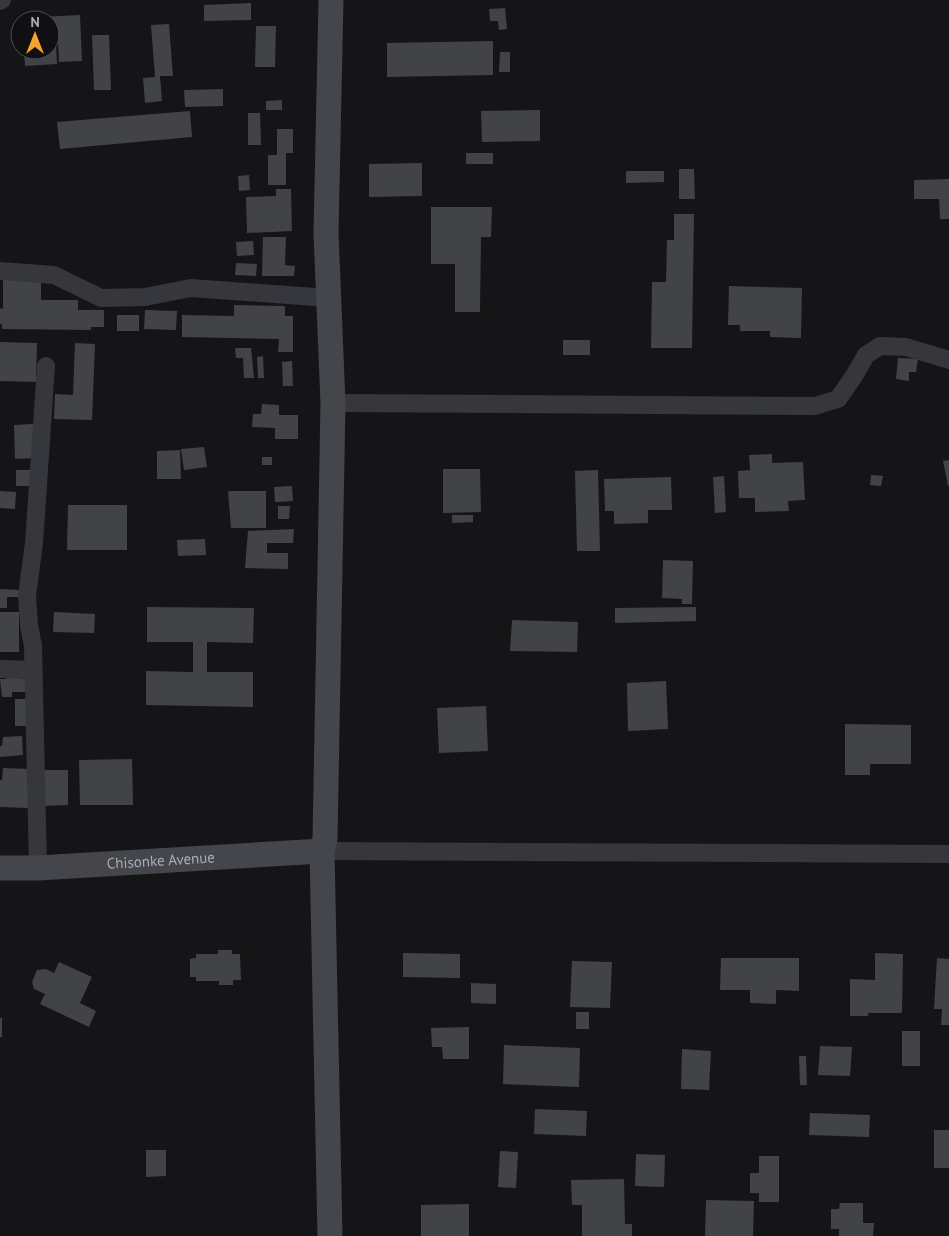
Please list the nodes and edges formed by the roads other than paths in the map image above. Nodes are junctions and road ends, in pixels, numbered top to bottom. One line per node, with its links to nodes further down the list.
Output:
1 (331, 0): 3 (main road)
2 (0, 271): 3 (street)
3 (329, 298): 6 (main road)
4 (949, 360): 6 (street)
5 (46, 366): 8 (street)
6 (333, 403): 9 (main road)
7 (0, 669): 8 (street)
8 (33, 670): 12 (street)
9 (322, 851): 10 (street); 12 (main road, Chisonke Avenue); 13 (main road)
10 (949, 854)
11 (0, 868): 12 (main road, Chisonke Avenue)
12 (38, 868)
13 (330, 1236)

